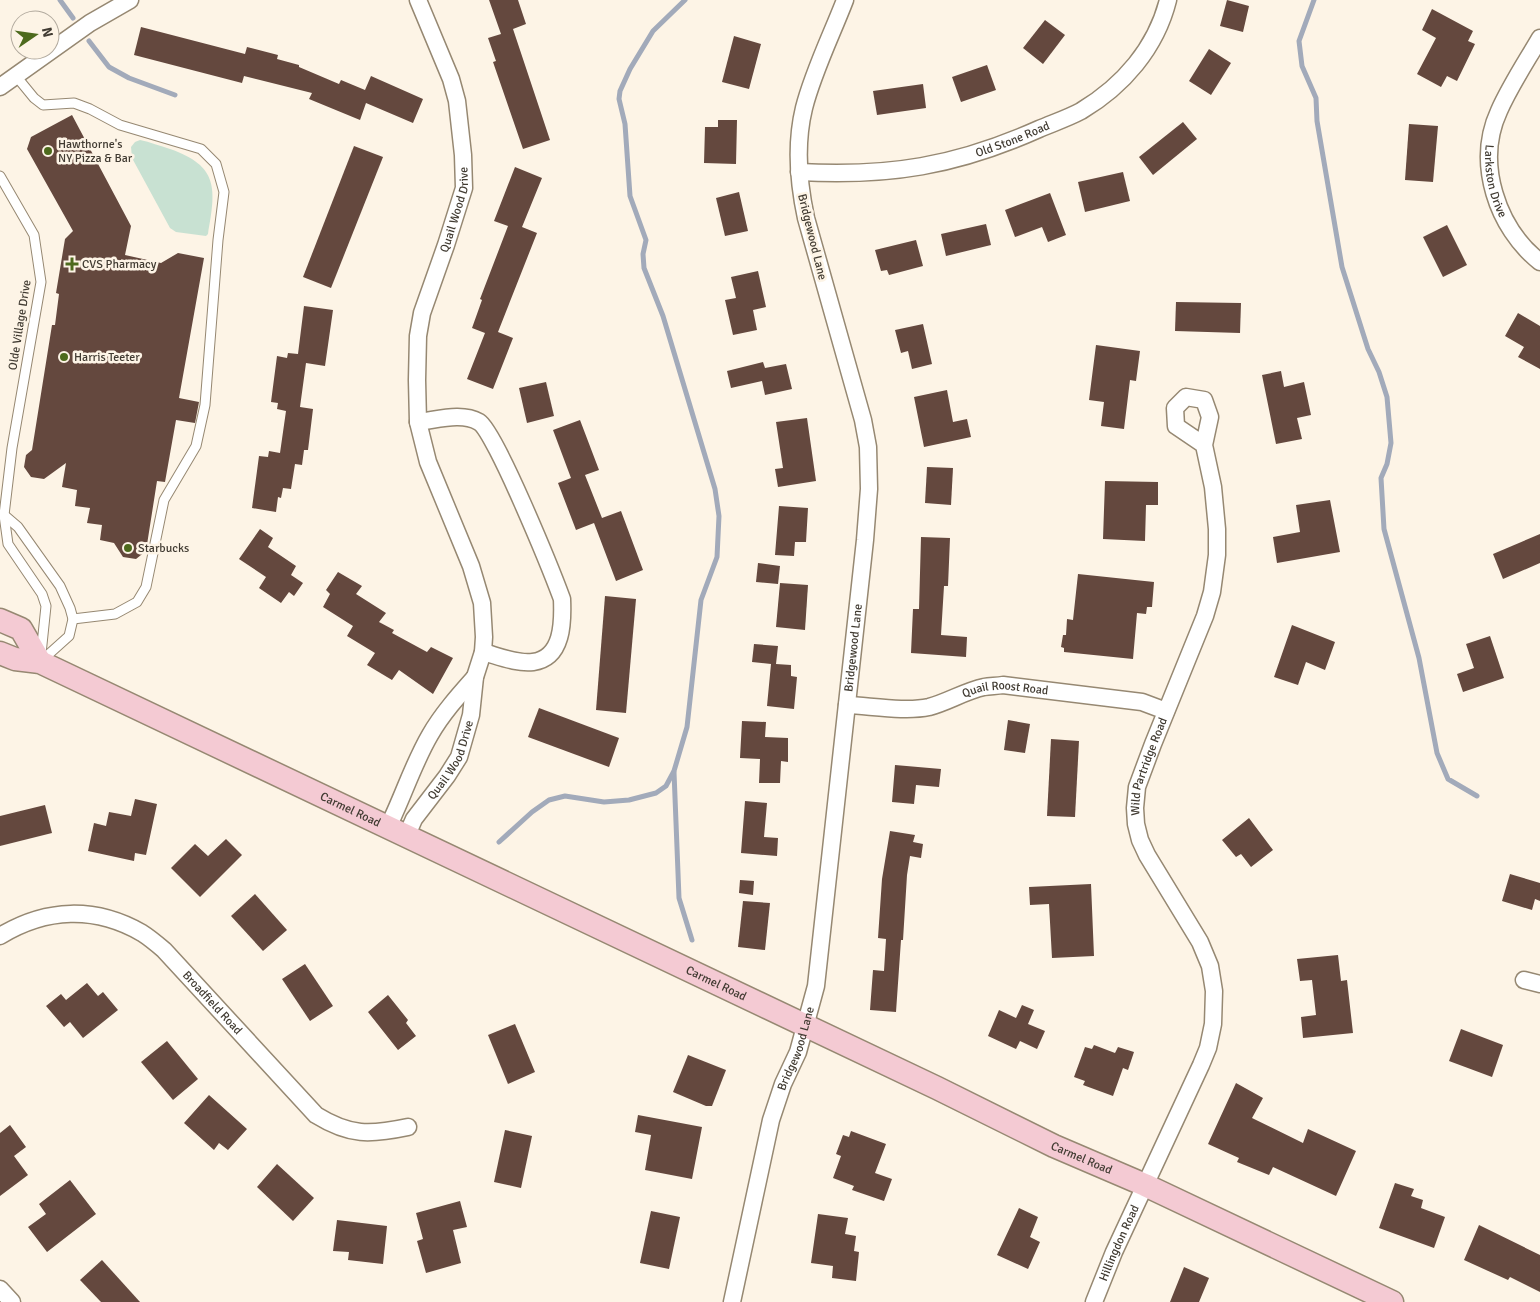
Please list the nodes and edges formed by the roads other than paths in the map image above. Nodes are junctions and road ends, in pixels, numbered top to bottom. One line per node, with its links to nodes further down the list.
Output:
1 (130, 0): 6 (street)
2 (418, 0): 11 (street, Quail Wood Drive)
3 (846, 0): 8 (street, Bridgewood Lane)
4 (1168, 0): 8 (street, Old Stone Road)
5 (1540, 38): 10 (street, Larkston Drive)
6 (16, 76): 7 (street); 14 (lane)
7 (0, 87)
8 (799, 172): 20 (street, Bridgewood Lane)
9 (0, 176): 13 (lane, Olde Village Drive)
10 (1540, 262)
11 (418, 422): 16 (street, Quail Wood Drive); 16 (street)
12 (1204, 445): 21 (street, Wild Partridge Road)
13 (4, 515): 14 (lane); 18 (lane, Olde Village Drive)
14 (73, 619): 18 (lane)
15 (0, 620): 18 (main road)
16 (483, 652): 19 (street, Quail Wood Drive)
17 (0, 653): 18 (main road, Carmel Road)
18 (40, 662): 22 (main road, Carmel Road)
19 (475, 677): 22 (street, Quail Wood Drive); 22 (street, Quail Wood Drive)
20 (847, 705): 21 (street, Quail Roost Road); 26 (street, Bridgewood Lane)
21 (1166, 711): 28 (street, Wild Partridge Road)
22 (397, 831): 26 (main road, Carmel Road)
23 (0, 936): 27 (street, Broadfield Road)
24 (1524, 980): 25 (street)
25 (1540, 984)
26 (806, 1026): 28 (main road, Carmel Road); 31 (street, Bridgewood Lane)
27 (408, 1127)
28 (1145, 1185): 32 (street, Hillingdon Road); 33 (main road, Carmel Road)
29 (0, 1289): 30 (street)
30 (12, 1302)
31 (732, 1302)
32 (1094, 1302)
33 (1392, 1302)

